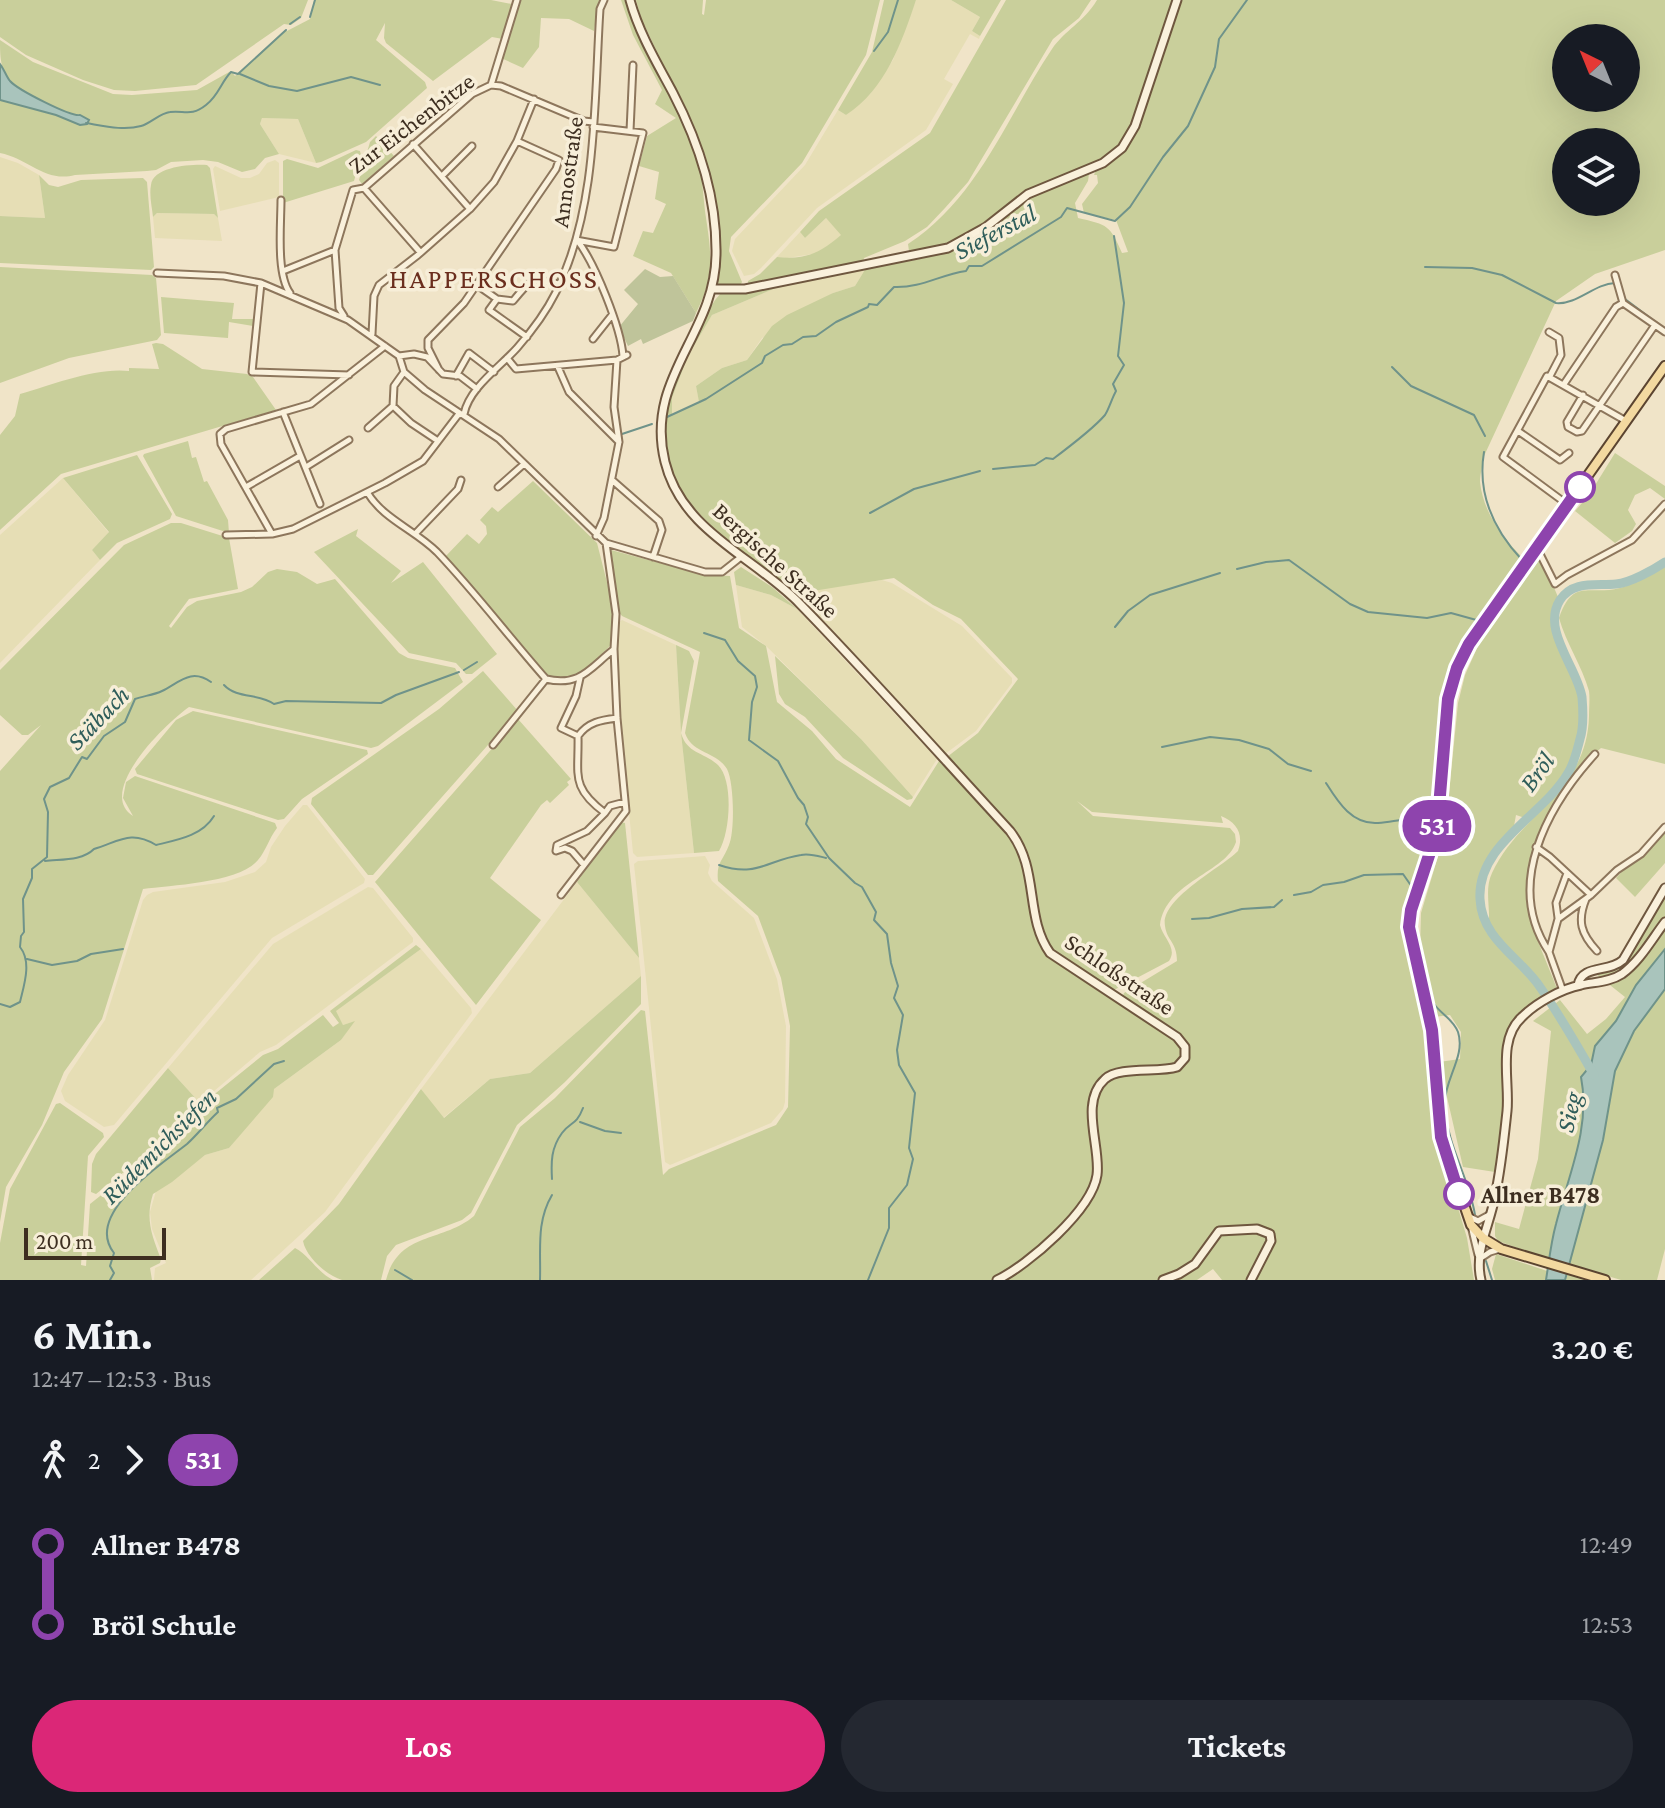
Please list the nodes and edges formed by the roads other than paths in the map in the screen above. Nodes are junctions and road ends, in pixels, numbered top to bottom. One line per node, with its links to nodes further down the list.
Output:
1 (517, 0): 6 (street, Zur Eichenbitze)
2 (604, 0): 8 (street, Annostraße)
3 (630, 0): 26 (main road, Bergische Straße)
4 (1177, 0): 26 (main road)
5 (633, 65): 9 (street)
6 (491, 85): 7 (street, Zur Eichenbitze); 11 (street, Zur Eichenbitze)
7 (534, 99): 8 (street, Zur Eichenbitze); 10 (street)
8 (593, 125): 9 (street, Zur Eichenbitze); 17 (street, Annostraße)
9 (630, 131): 17 (street)
10 (517, 141): 16 (street); 25 (street)
11 (413, 144): 13 (street); 14 (street, Zur Eichenbitze)
12 (472, 146): 13 (street)
13 (442, 176): 16 (street)
14 (364, 188): 18 (street, Zur Eichenbitze); 19 (street)
15 (281, 200): 20 (street)
16 (470, 209): 19 (street)
17 (576, 240): 24 (street, Annostraße); 30 (street)
18 (335, 250): 20 (street); 31 (street)
19 (420, 252): 35 (street)
20 (283, 271): 27 (street)
21 (157, 273): 23 (street)
22 (1615, 276): 29 (street)
23 (261, 283): 27 (street); 47 (street)
24 (559, 284): 28 (street); 36 (street, Annostraße)
25 (477, 285): 28 (street); 44 (street)
26 (713, 289): 82 (main road, Bergische Straße)
27 (292, 296): 31 (street)
28 (497, 299): 36 (street)
29 (1623, 303): 32 (street); 50 (street)
30 (612, 315): 37 (street); 40 (street)
31 (348, 320): 35 (street)
32 (1655, 325): 34 (street); 53 (street)
33 (1549, 332): 49 (street)
34 (1665, 332)
35 (372, 334): 38 (street)
36 (527, 337): 41 (street, Annostraße)
37 (593, 339)
38 (385, 346): 39 (street); 47 (street)
39 (399, 356): 44 (street); 45 (street)
40 (622, 357): 43 (street); 62 (street)
41 (507, 358): 43 (street); 46 (street, Annostraße)
42 (1665, 366): 57 (main road)
43 (558, 367): 62 (street)
44 (439, 370): 48 (street)
45 (404, 372): 54 (street); 56 (street)
46 (494, 372): 48 (street); 51 (street, Annostraße)
47 (349, 375): 55 (street)
48 (456, 376): 51 (street)
49 (1550, 376): 50 (street); 59 (street)
50 (1564, 384): 52 (street)
51 (477, 389): 56 (street, Annostraße)
52 (1583, 395): 53 (street); 53 (street)
53 (1600, 405): 57 (street)
54 (393, 406): 58 (street); 61 (street)
55 (283, 412): 64 (street); 69 (street)
56 (464, 414): 61 (street, Annostraße); 65 (street)
57 (1626, 421): 80 (main road)
58 (368, 428)
59 (1518, 431): 63 (street); 72 (street)
60 (349, 440): 66 (street)
61 (439, 441): 71 (street, Annostraße)
62 (619, 442): 68 (street)
63 (1569, 453)
64 (301, 455): 66 (street); 69 (street)
65 (524, 463): 70 (street); 78 (street)
66 (305, 468): 73 (street)
67 (461, 480): 76 (street)
68 (612, 480): 78 (street); 81 (street)
69 (246, 487): 75 (street)
70 (498, 487)
71 (367, 492): 75 (street, Annostraße); 76 (street)
72 (1560, 499)
73 (320, 504)
74 (1665, 504): 80 (street)
75 (272, 534): 77 (street, Annostraße)
76 (415, 534): 85 (street)
77 (226, 535)
78 (596, 536): 79 (street)
79 (606, 543): 81 (street); 83 (street)
80 (1537, 548): 106 (main road)
81 (653, 557): 82 (street)
82 (741, 557): 90 (main road, Bergische Straße)
83 (614, 649): 84 (street); 86 (street)
84 (580, 678): 85 (street); 87 (street)
85 (546, 679): 88 (street)
86 (617, 718): 87 (street); 91 (street)
87 (578, 736): 92 (street)
88 (493, 745)
89 (1595, 754): 94 (street)
90 (944, 760): 112 (main road, Schloßstraße)
91 (625, 802): 92 (street); 95 (street)
92 (605, 813): 95 (street)
93 (1665, 827): 99 (street)
94 (1536, 847): 96 (street); 103 (street)
95 (584, 865): 98 (street)
96 (1567, 873): 99 (street); 100 (street)
97 (1665, 888): 104 (main road)
98 (561, 895)
99 (1588, 897): 100 (street); 102 (street)
100 (1558, 919): 103 (street)
101 (1665, 922): 104 (main road)
102 (1597, 951)
103 (1549, 952): 105 (street)
104 (1578, 985): 105 (main road)
105 (1561, 992): 107 (main road)
106 (1466, 1212): 107 (street); 108 (main road)
107 (1490, 1214): 109 (main road)
108 (1471, 1225): 109 (main road); 111 (street)
109 (1483, 1238): 110 (main road); 111 (main road)
110 (1501, 1249): 111 (street); 116 (main road)
111 (1479, 1260): 115 (main road)
112 (997, 1280)
113 (1163, 1280): 114 (main road)
114 (1251, 1280)
115 (1481, 1280)
116 (1605, 1280)

